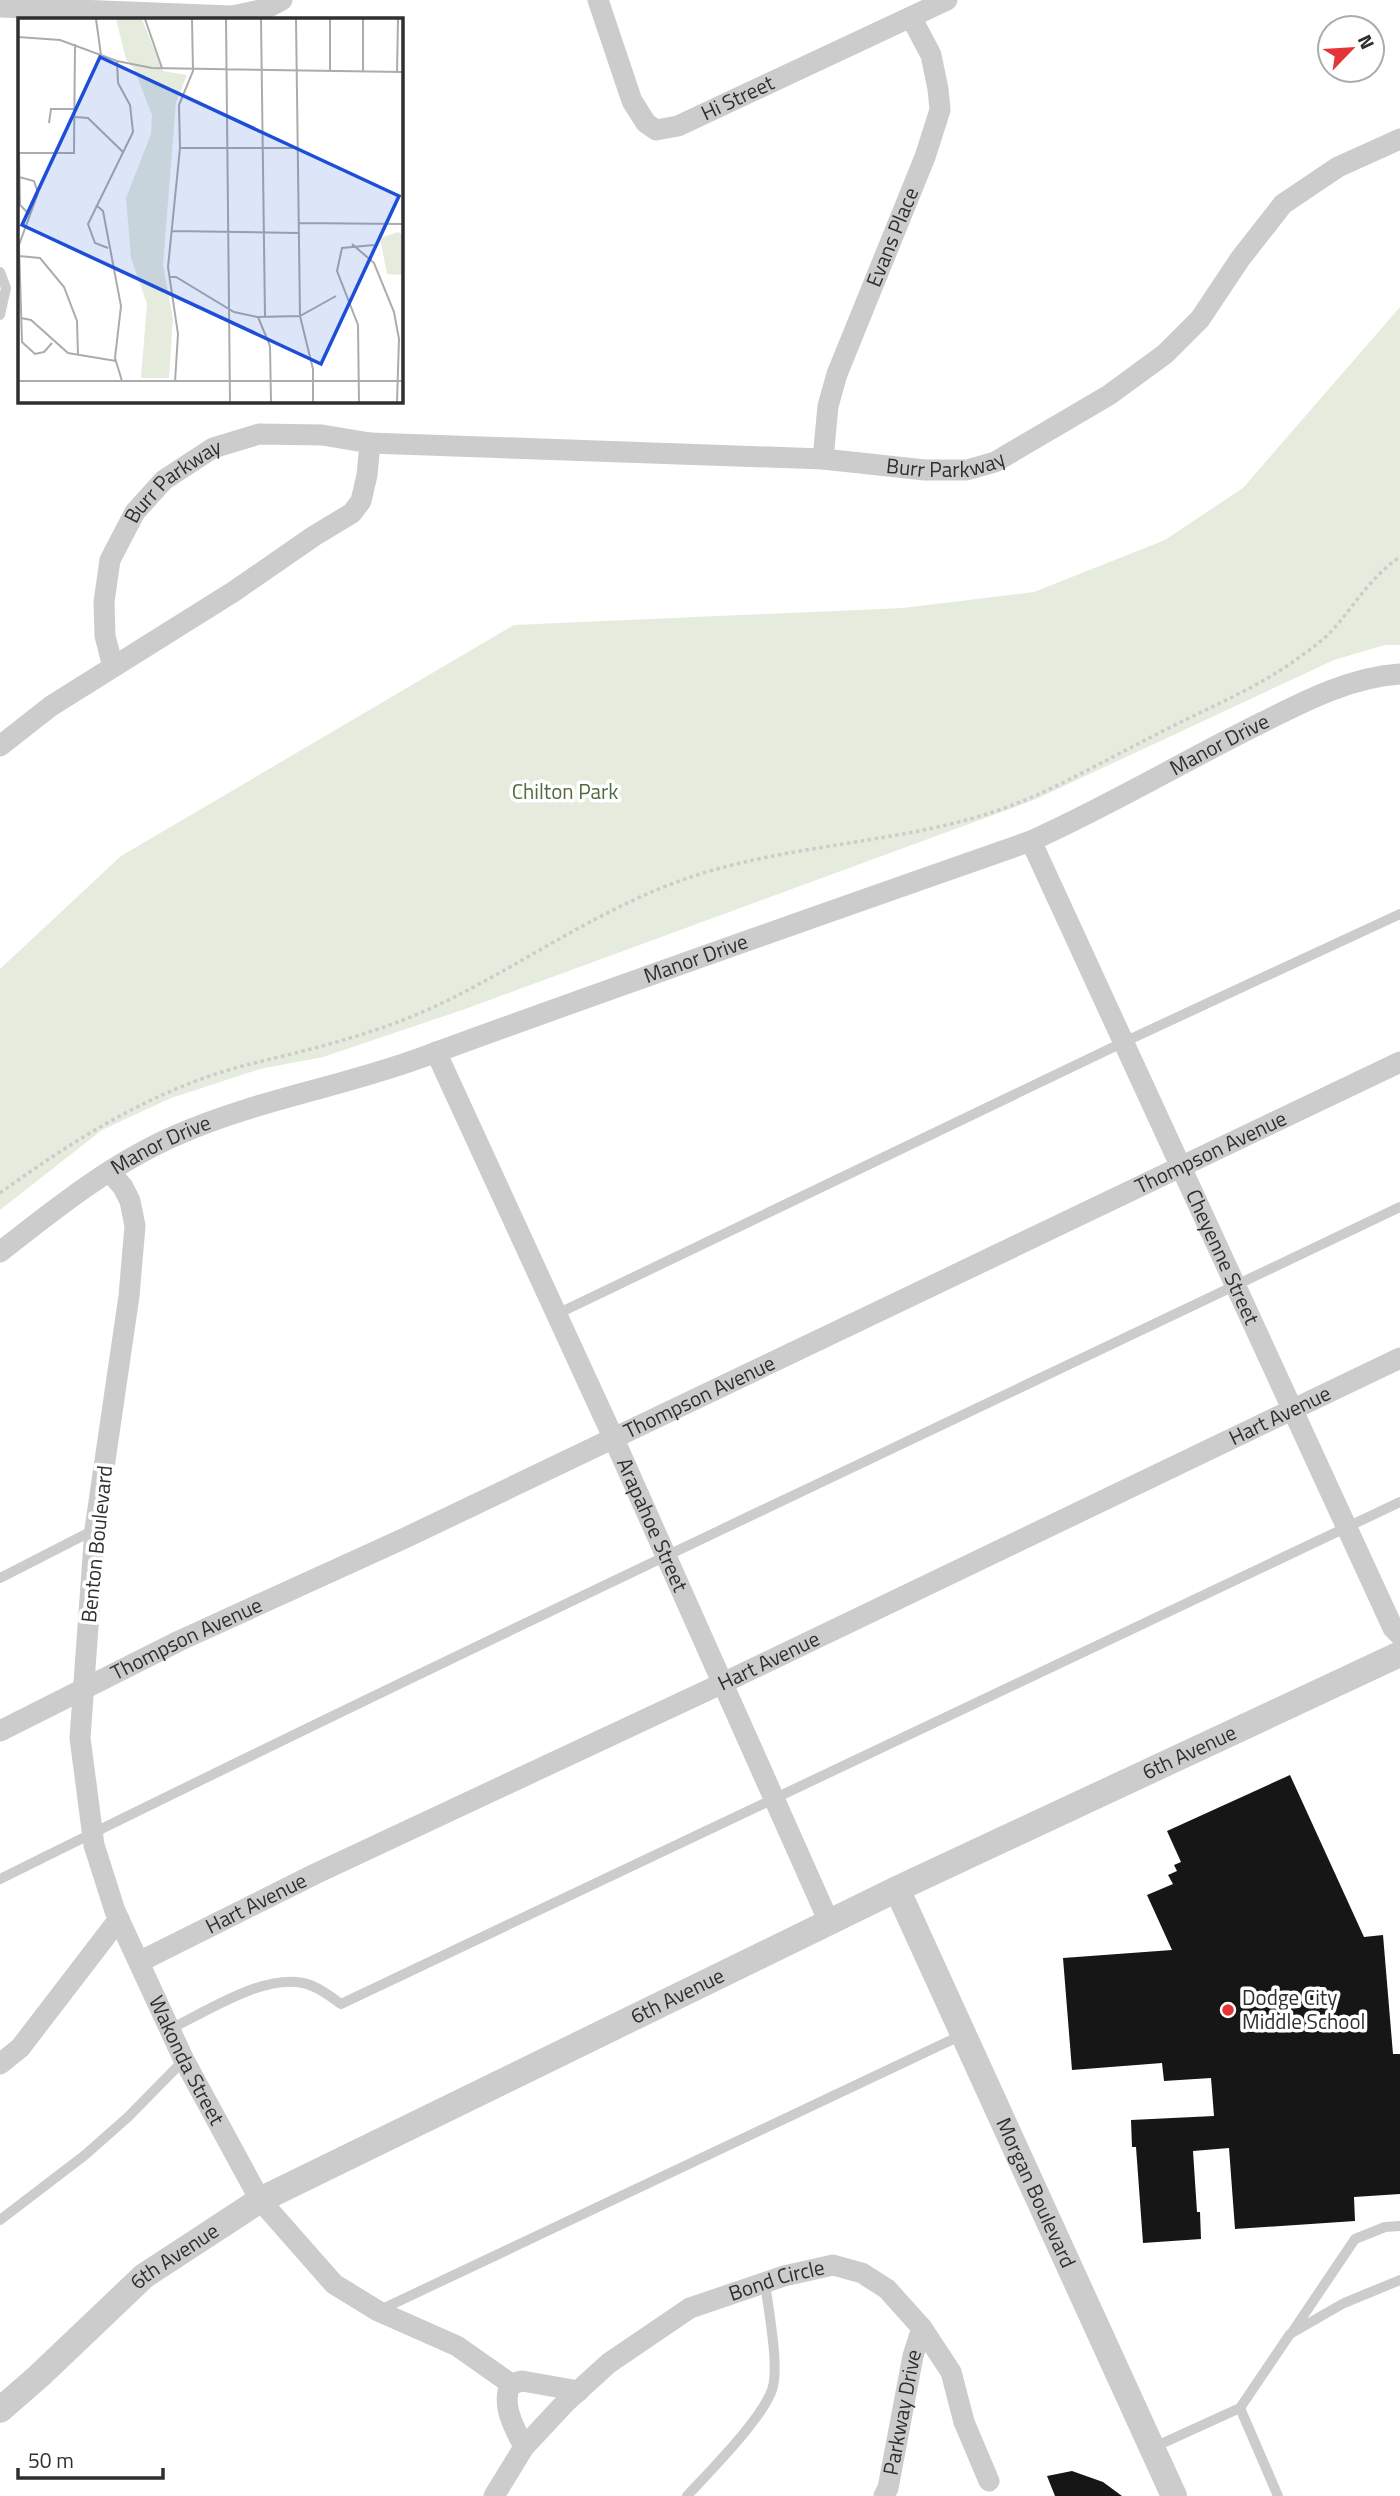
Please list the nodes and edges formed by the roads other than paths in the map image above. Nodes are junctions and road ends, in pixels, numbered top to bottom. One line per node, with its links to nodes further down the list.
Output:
1 (282, 0): 4 (street)
2 (598, 0): 6 (street, Hi Street)
3 (947, 0): 6 (street, Hi Street)
4 (95, 6): 5 (street)
5 (0, 7)
6 (911, 17): 11 (street, Evans Place)
7 (1400, 139): 11 (street, Burr Parkway)
8 (0, 272): 9 (lane)
9 (0, 315)
10 (370, 443): 11 (street, Burr Parkway); 12 (street); 12 (street, Burr Parkway)
11 (823, 458)
12 (113, 667): 14 (street)
13 (1400, 674): 15 (street, Manor Drive)
14 (0, 746)
15 (1031, 841): 17 (street, Cheyenne Street); 18 (street, Manor Drive)
16 (1400, 914): 17 (lane)
17 (1124, 1042): 20 (street, Cheyenne Street); 25 (lane)
18 (436, 1052): 21 (street, Manor Drive); 25 (street, Arapahoe Street)
19 (1400, 1062): 20 (street, Thompson Avenue)
20 (1181, 1165): 24 (street, Cheyenne Street); 28 (street, Thompson Avenue)
21 (110, 1172): 23 (street, Manor Drive); 31 (street, Benton Boulevard)
22 (1400, 1208): 24 (lane)
23 (0, 1252)
24 (1236, 1285): 27 (street, Cheyenne Street); 32 (lane)
25 (557, 1314): 28 (street, Arapahoe Street)
26 (1400, 1358): 27 (street, Hart Avenue)
27 (1293, 1409): 30 (street, Cheyenne Street); 36 (street, Hart Avenue)
28 (613, 1437): 32 (street, Arapahoe Street); 37 (street, Thompson Avenue)
29 (1400, 1502): 30 (lane)
30 (1346, 1527): 34 (street, Cheyenne Street); 39 (lane)
31 (96, 1530): 33 (lane); 37 (street, Benton Boulevard)
32 (667, 1556): 36 (street, Arapahoe Street); 40 (lane)
33 (0, 1578)
34 (1400, 1635)
35 (1400, 1654): 42 (street, 6th Avenue)
36 (723, 1683): 39 (street, Arapahoe Street); 45 (street, Hart Avenue)
37 (82, 1690): 38 (street, Thompson Avenue); 40 (street, Benton Boulevard)
38 (0, 1731)
39 (774, 1800): 44 (street, Arapahoe Street); 46 (lane)
40 (92, 1833): 41 (lane); 43 (street, Benton Boulevard)
41 (0, 1879)
42 (897, 1889): 44 (street, 6th Avenue); 47 (street, Morgan Boulevard)
43 (119, 1919): 45 (street, Wakonda Street); 49 (street)
44 (829, 1922): 50 (street, 6th Avenue)
45 (139, 1962): 46 (street, Wakonda Street)
46 (170, 2029): 48 (street, Wakonda Street)
47 (964, 2034): 55 (lane); 63 (street, Morgan Boulevard)
48 (184, 2060): 50 (street, Wakonda Street); 51 (lane)
49 (0, 2064)
50 (260, 2200): 55 (street); 61 (street, 6th Avenue)
51 (0, 2220)
52 (1400, 2227): 57 (lane)
53 (1400, 2280): 57 (lane)
54 (765, 2282): 56 (street, Bond Circle); 59 (street, Bond Circle); 66 (lane)
55 (378, 2311): 58 (street)
56 (922, 2328): 64 (street, Bond Circle); 67 (street, Parkway Drive)
57 (1290, 2334): 60 (lane)
58 (511, 2384): 59 (street); 62 (street)
59 (579, 2391): 62 (street, Bond Circle)
60 (1240, 2408): 63 (lane); 69 (lane)
61 (0, 2410)
62 (524, 2447): 65 (street, Bond Circle)
63 (1152, 2448): 68 (street, Morgan Boulevard)
64 (989, 2481)
65 (494, 2496)
66 (687, 2496)
67 (884, 2496)
68 (1174, 2496)
69 (1278, 2496)

